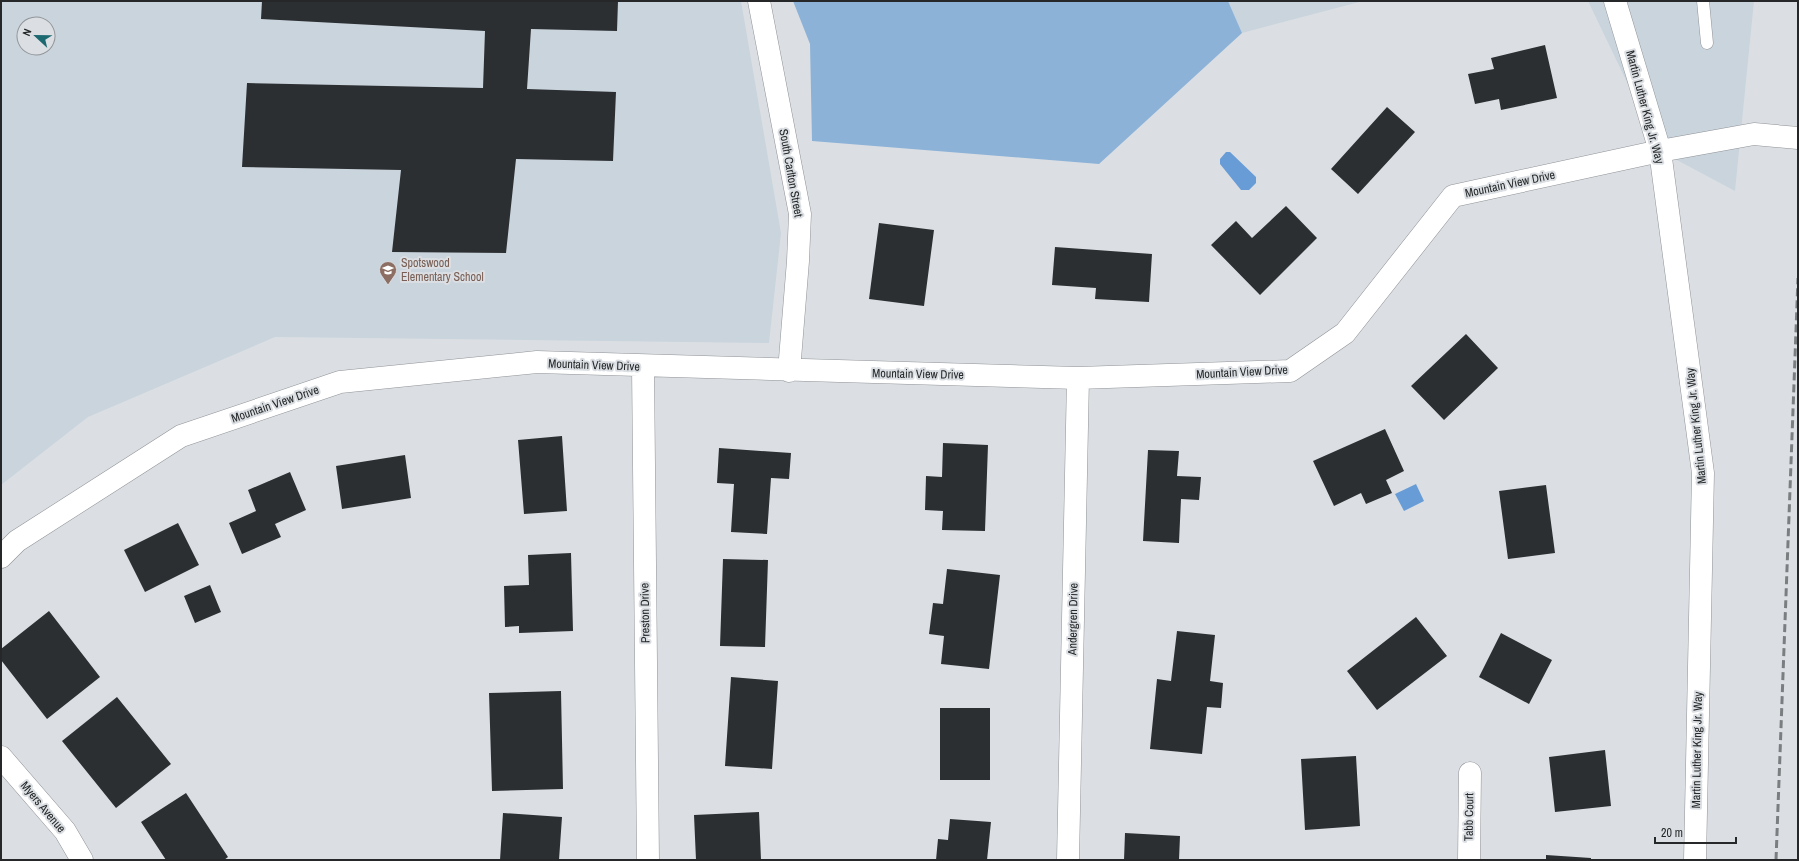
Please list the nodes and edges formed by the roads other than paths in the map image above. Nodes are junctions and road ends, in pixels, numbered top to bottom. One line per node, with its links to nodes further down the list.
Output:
1 (759, 1): 8 (street, South Carlton Street)
2 (1615, 1): 6 (street, Martin Luther King Jr. Way)
3 (1703, 1): 4 (lane)
4 (1707, 43)
5 (1798, 138): 6 (street, Mountain View Drive)
6 (1660, 151): 9 (street, Mountain View Drive); 17 (street, Martin Luther King Jr. Way)
7 (643, 367): 8 (street, Mountain View Drive); 10 (street, Mountain View Drive); 14 (street, Preston Drive)
8 (789, 371): 9 (street, Mountain View Drive)
9 (1078, 378): 15 (street, Andergren Drive)
10 (1, 557)
11 (1, 757): 13 (street, Myers Avenue)
12 (1470, 773): 16 (street, Tabb Court)
13 (82, 860)
14 (648, 860)
15 (1068, 860)
16 (1469, 860)
17 (1695, 860)

